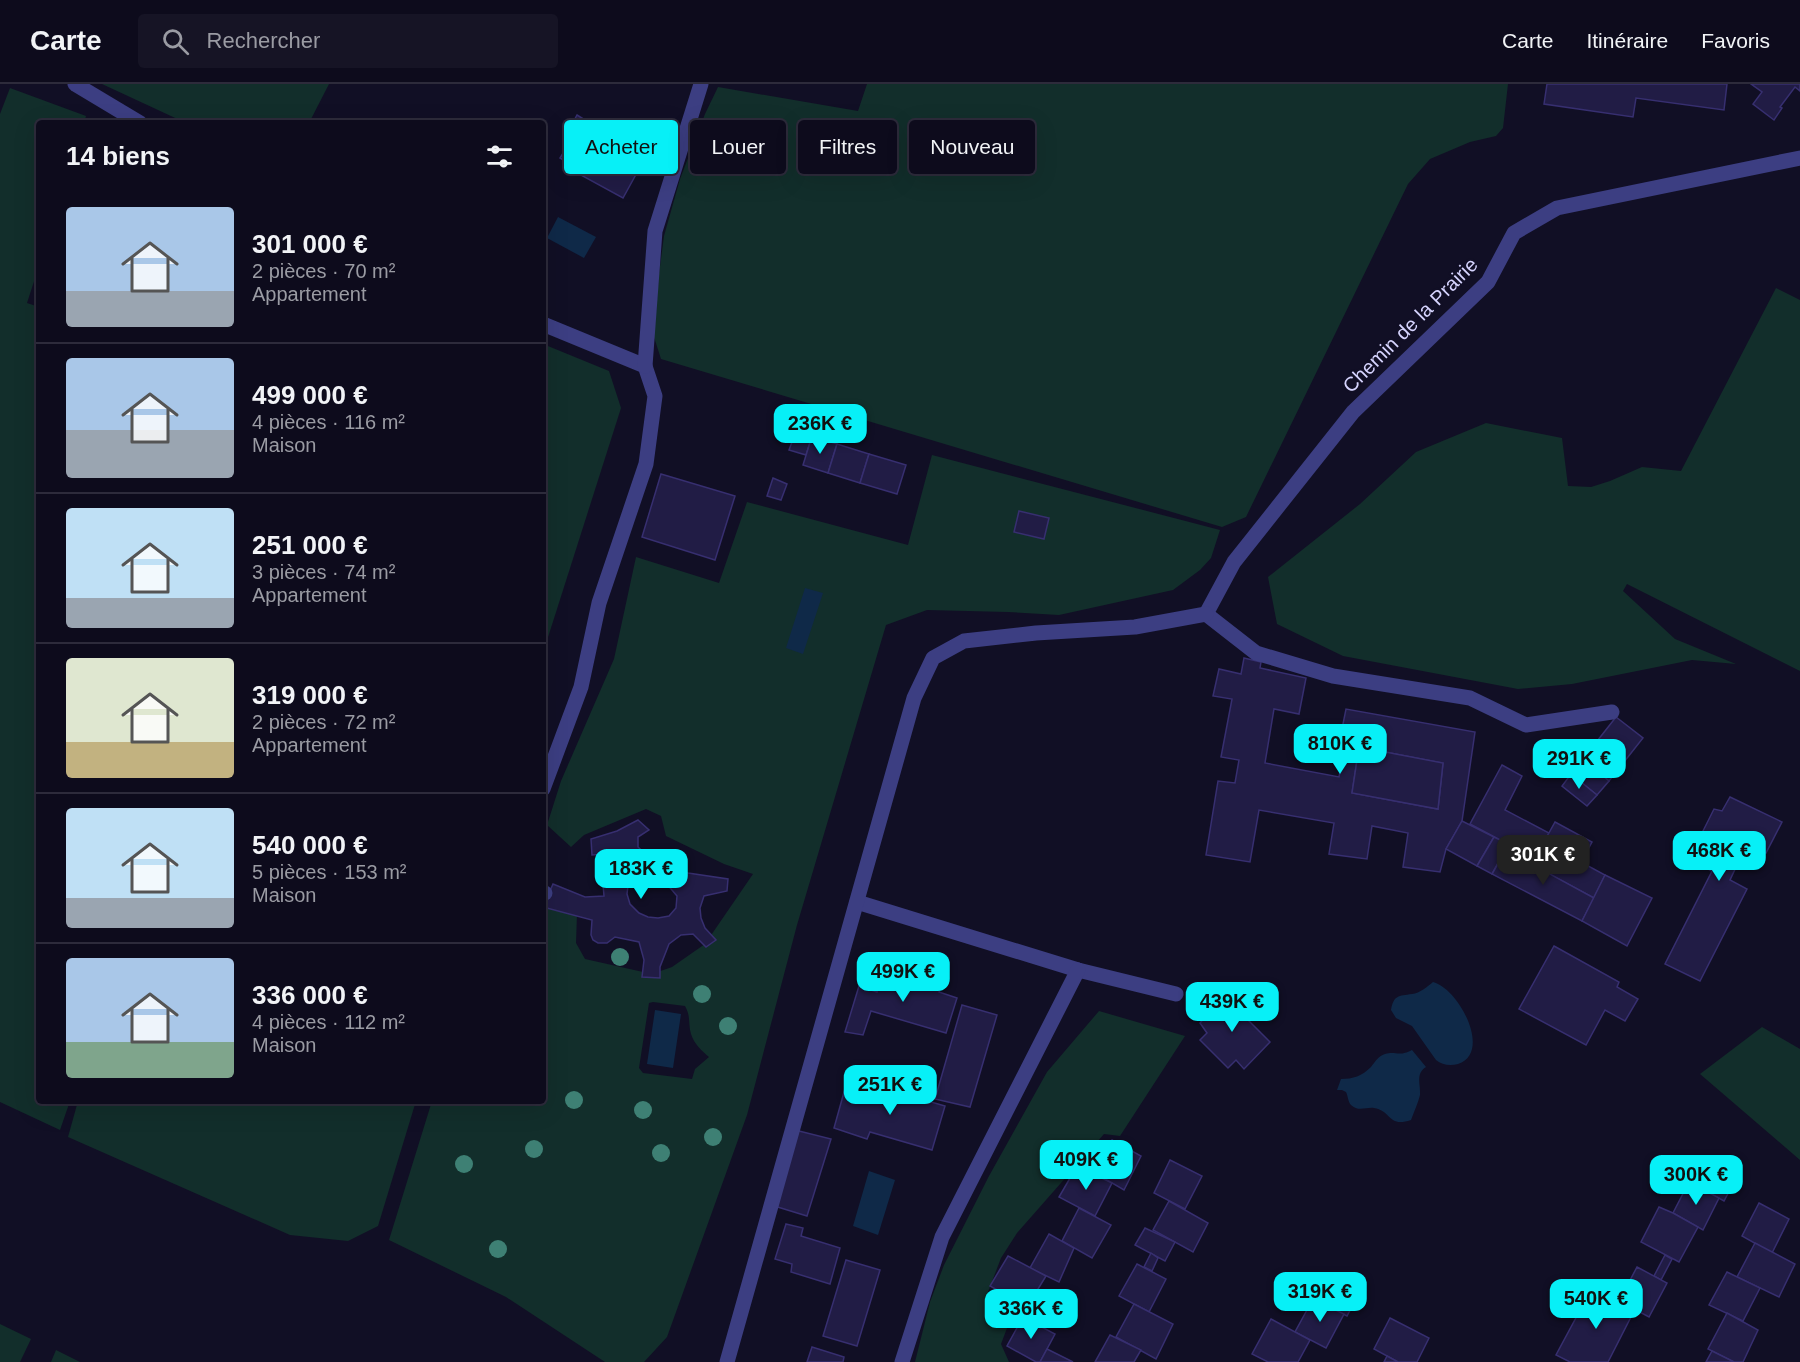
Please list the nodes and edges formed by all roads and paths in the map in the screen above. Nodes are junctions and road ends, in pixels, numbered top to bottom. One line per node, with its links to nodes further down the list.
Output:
1 (75, 84): 3 (street)
2 (701, 84): 6 (street)
3 (135, 120)
4 (1800, 159): 7 (street, Chemin de la Prairie)
5 (546, 325): 6 (street)
6 (645, 366): 9 (street)
7 (1206, 614): 8 (street); 10 (street)
8 (1612, 712)
9 (546, 781)
10 (857, 902): 11 (street); 13 (street)
11 (1077, 970): 12 (street); 14 (street)
12 (1176, 994)
13 (727, 1362)
14 (902, 1362)

